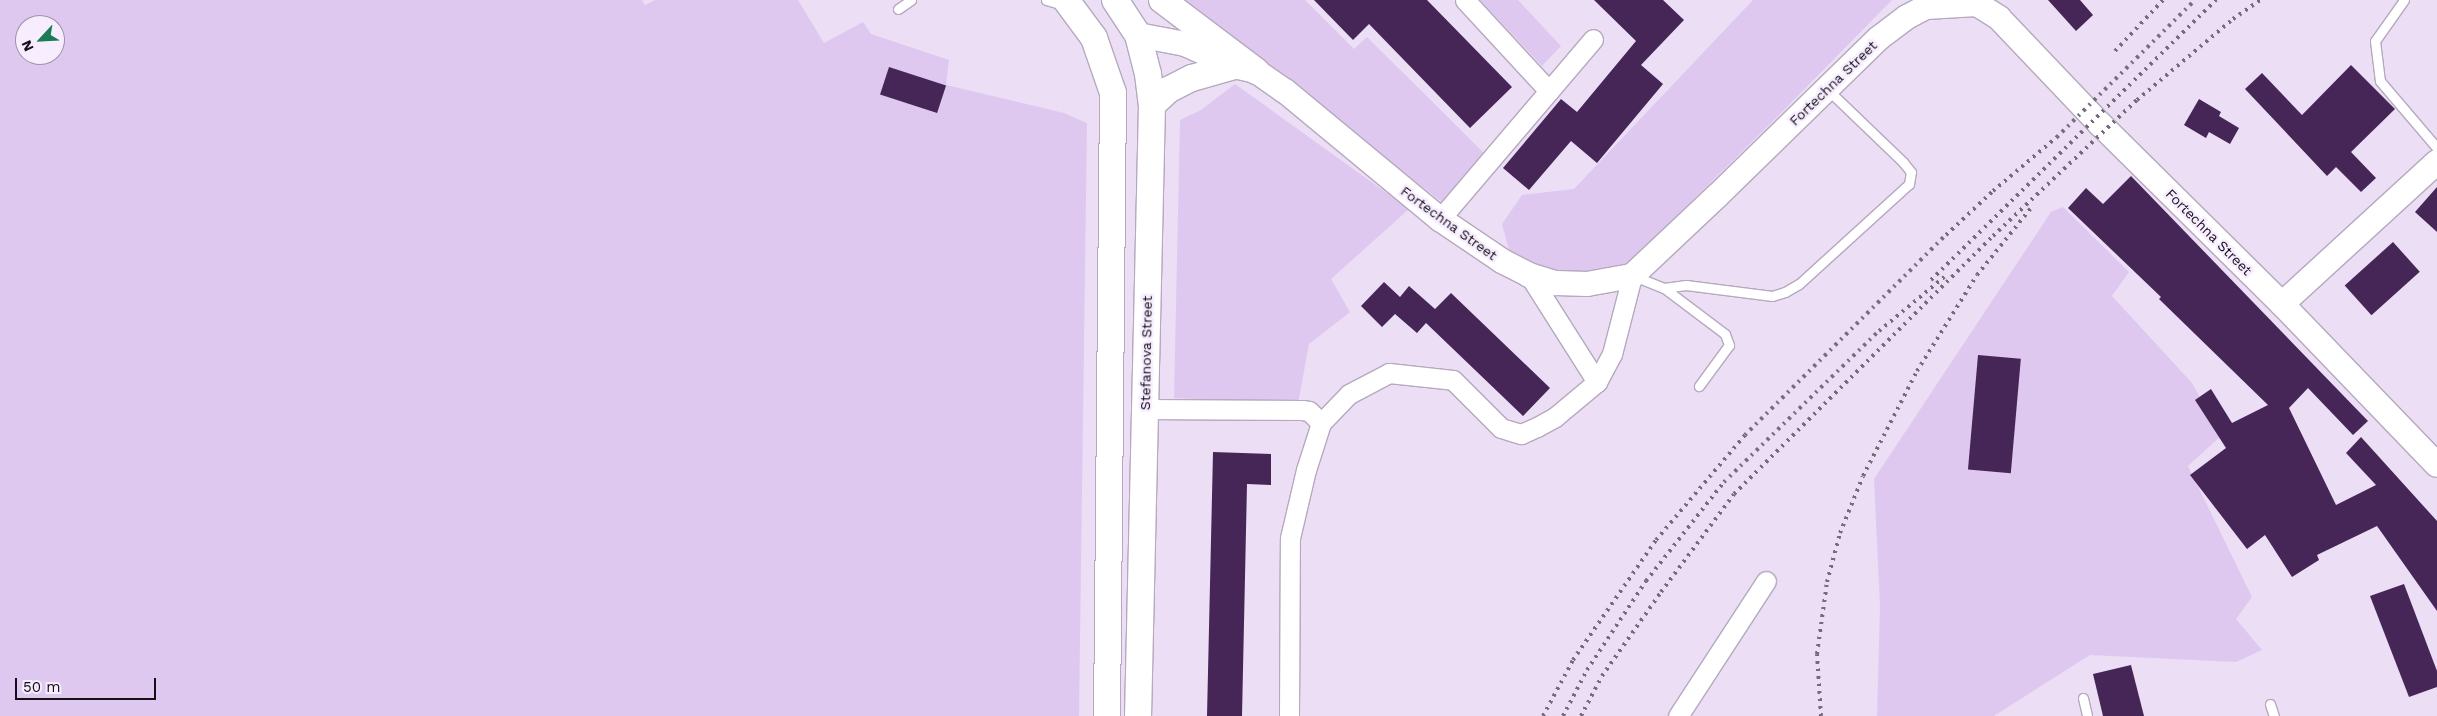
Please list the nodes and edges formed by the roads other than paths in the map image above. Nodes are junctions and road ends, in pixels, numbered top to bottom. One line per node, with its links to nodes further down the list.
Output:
1 (912, 0): 9 (lane)
2 (1046, 0): 8 (lane)
3 (1115, 0): 10 (main road)
4 (1162, 0): 13 (main road)
5 (1465, 0): 15 (street)
6 (2404, 0): 17 (lane)
7 (1975, 2): 14 (street, Fortechna Street); 23 (street, Fortechna Street)
8 (1069, 4): 11 (main road)
9 (898, 9)
10 (1138, 35): 11 (main road); 13 (street, Fortechna Street); 16 (main road, Stefanova Street)
11 (1094, 38): 32 (main road)
12 (1593, 39): 15 (street)
13 (1245, 68): 16 (main road); 19 (street, Fortechna Street)
14 (1826, 89): 21 (street, Fortechna Street); 22 (lane)
15 (1549, 91): 19 (street)
16 (1152, 106): 26 (main road, Stefanova Street)
17 (2437, 148)
18 (2437, 162): 23 (street)
19 (1440, 220): 20 (street, Fortechna Street)
20 (1529, 275): 21 (street, Fortechna Street); 24 (street)
21 (1632, 276): 22 (lane); 24 (street)
22 (1664, 288): 25 (lane)
23 (2282, 304): 28 (street, Fortechna Street)
24 (1597, 382): 27 (street)
25 (1699, 386)
26 (1144, 409): 27 (street); 33 (main road, Stefanova Street)
27 (1321, 423): 34 (street)
28 (2437, 465)
29 (1766, 582): 35 (street)
30 (2083, 698): 36 (lane)
31 (2270, 704): 37 (lane)
32 (1106, 716)
33 (1138, 716)
34 (1289, 716)
35 (1678, 716)
36 (2088, 716)
37 (2274, 716)

